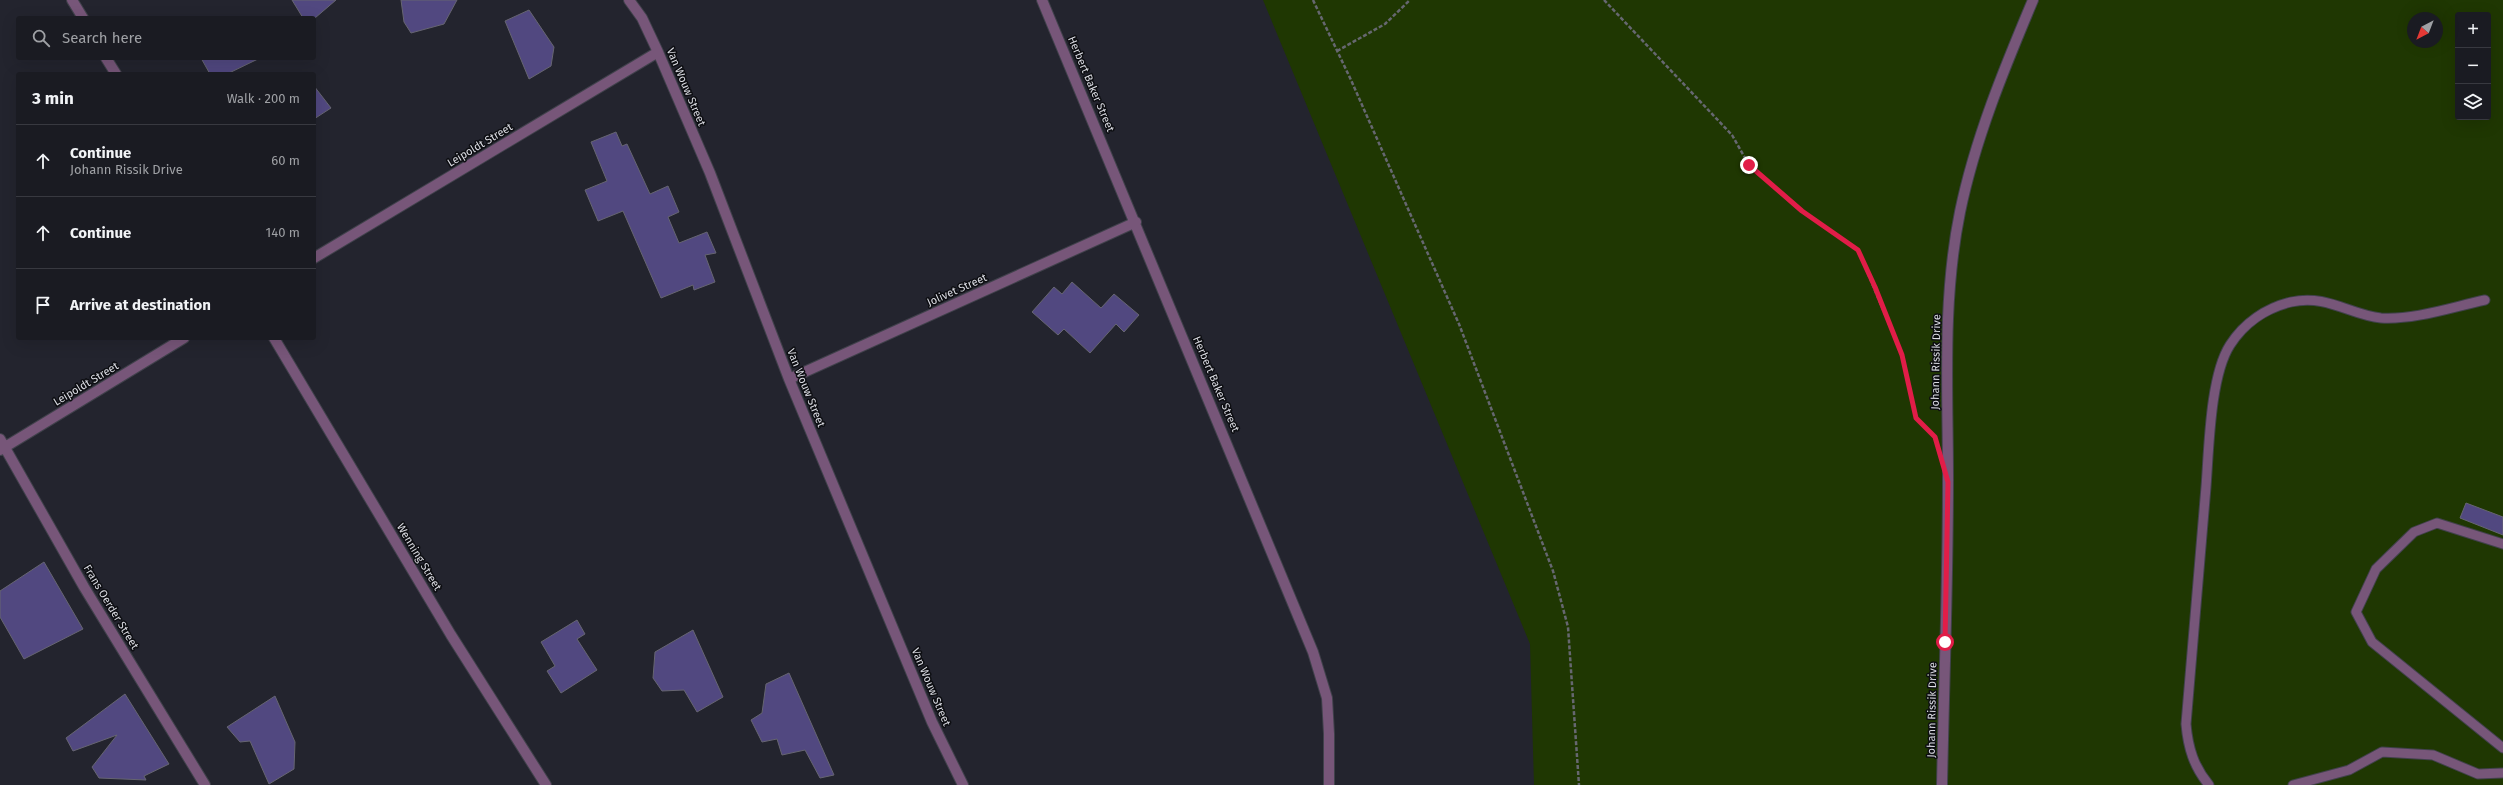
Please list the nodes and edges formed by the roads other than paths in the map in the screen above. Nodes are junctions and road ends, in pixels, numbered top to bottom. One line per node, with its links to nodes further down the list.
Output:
1 (72, 0): 5 (street)
2 (629, 0): 6 (street, Van Wouw Street)
3 (1042, 0): 9 (street, Herbert Baker Street)
4 (2033, 0): 23 (street, Johann Rissik Drive)
5 (82, 16)
6 (658, 52): 10 (street, Leipoldt Street); 14 (street, Van Wouw Street)
7 (107, 60): 8 (street)
8 (115, 72)
9 (1136, 222): 14 (street, Jolivet Street); 22 (street, Herbert Baker Street)
10 (316, 257)
11 (2485, 300): 24 (lane)
12 (181, 340): 15 (street, Leipoldt Street)
13 (275, 340): 20 (street, Wenning Street)
14 (789, 379): 21 (street, Van Wouw Street)
15 (2, 445): 19 (street, Frans Oerder Street)
16 (2503, 544): 17 (lane)
17 (2503, 748)
18 (2503, 773): 25 (lane)
19 (205, 785)
20 (546, 785)
21 (963, 785)
22 (1328, 785)
23 (1942, 785)
24 (2209, 785)
25 (2293, 785)

